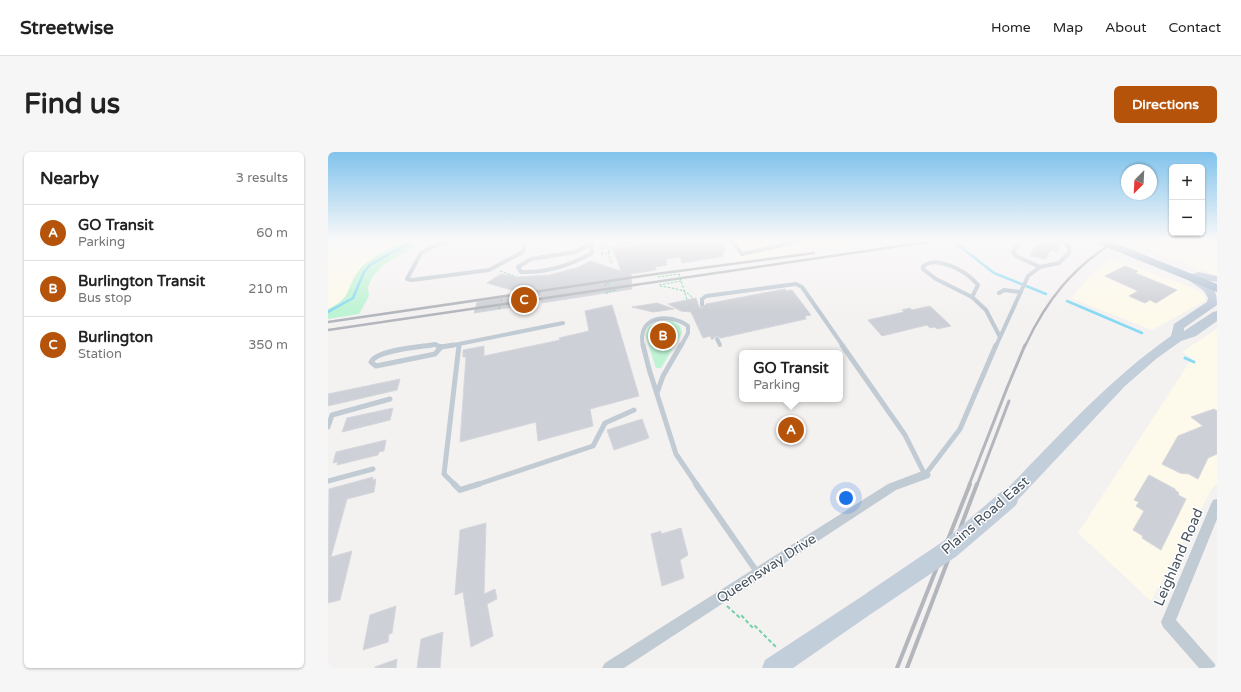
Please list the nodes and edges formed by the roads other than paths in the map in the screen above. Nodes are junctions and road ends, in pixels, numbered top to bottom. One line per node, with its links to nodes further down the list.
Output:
1 (415, 264): 2 (lane)
2 (500, 264)
3 (521, 264): 4 (lane)
4 (573, 264)
5 (928, 264): 20 (lane)
6 (945, 264): 20 (lane)
7 (1032, 264): 11 (lane)
8 (1055, 264): 11 (lane)
9 (1163, 264): 13 (main road)
10 (1167, 264): 13 (main road)
11 (1040, 268): 18 (lane)
12 (480, 274): 16 (lane)
13 (1193, 275): 14 (main road); 15 (main road); 17 (main road); 22 (main road)
14 (1217, 279)
15 (1217, 282)
16 (405, 284)
17 (1217, 288)
18 (1021, 292): 19 (lane); 24 (lane)
19 (999, 293)
20 (972, 298): 24 (lane)
21 (702, 305): 34 (lane)
22 (1215, 306): 39 (main road, Plains Road East, bridge)
23 (562, 322): 26 (lane)
24 (1000, 337): 34 (lane)
25 (717, 339): 27 (lane)
26 (459, 344): 28 (lane); 31 (lane)
27 (720, 345)
28 (441, 347): 28 (lane)
29 (657, 393): 29 (lane); 37 (lane)
30 (390, 399): 32 (lane)
31 (634, 410)
32 (328, 427)
33 (373, 469): 35 (lane)
34 (925, 475): 37 (street, Queensway Drive)
35 (328, 480)
36 (1217, 504): 40 (street, Leighland Road)
37 (757, 572): 38 (street, Queensway Drive)
38 (610, 668)
39 (773, 668)
40 (1209, 668)

